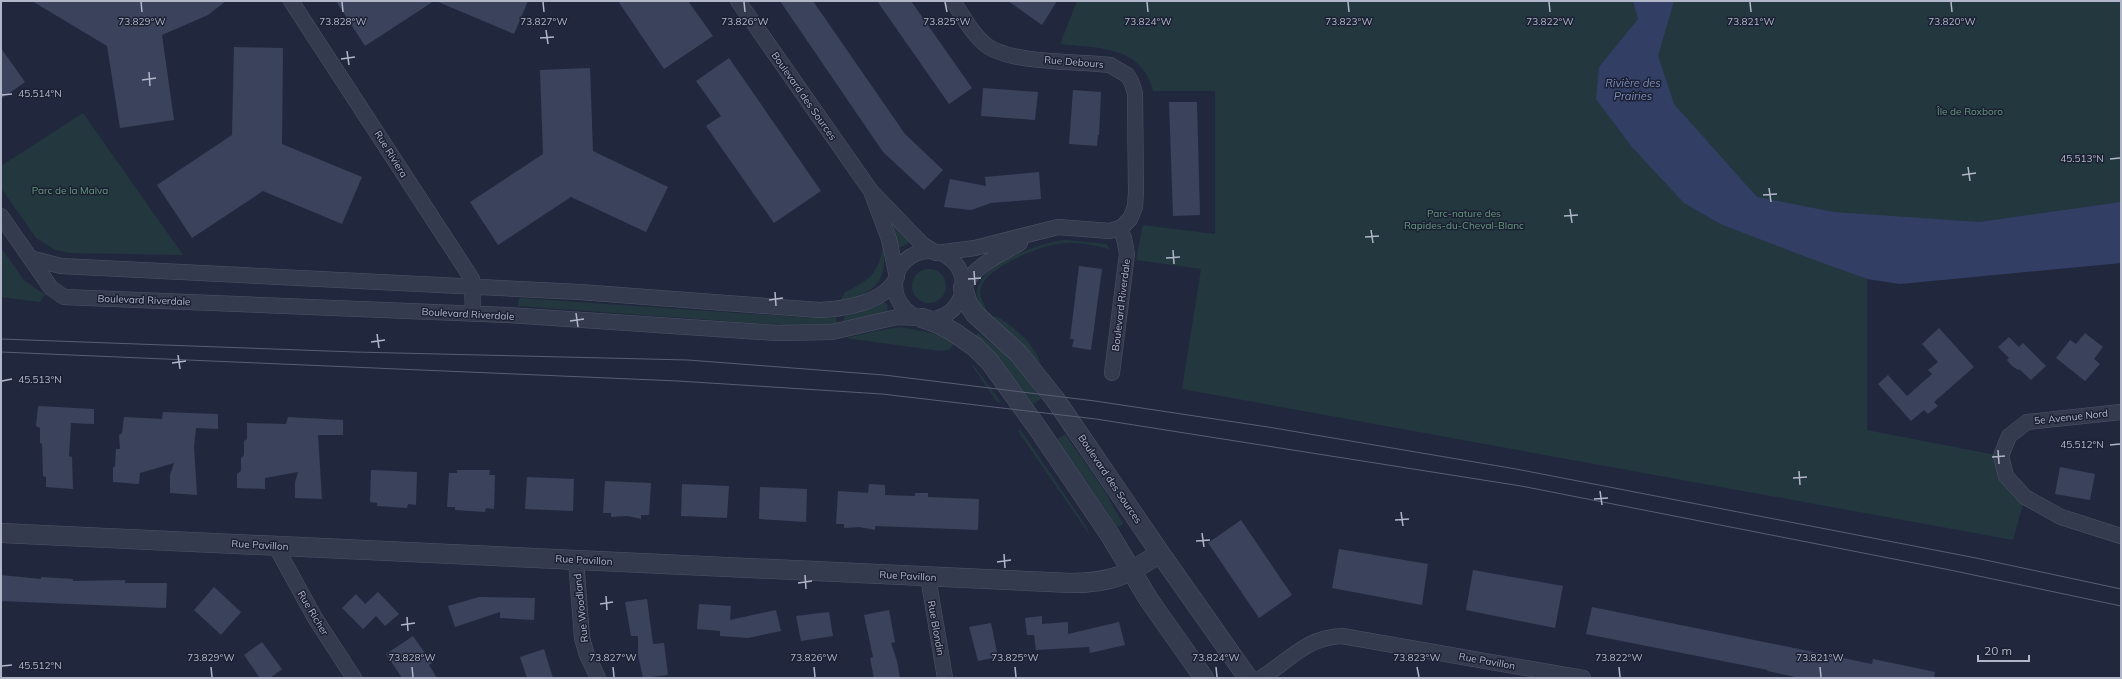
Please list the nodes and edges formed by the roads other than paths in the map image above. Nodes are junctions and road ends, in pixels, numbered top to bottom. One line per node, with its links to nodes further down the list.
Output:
1 (291, 1): 11 (street, Rue Riviera)
2 (738, 1): 4 (street, Boulevard des Sources)
3 (953, 1): 6 (street, Rue Debours)
4 (871, 191): 8 (street, Boulevard des Sources); 10 (street, Boulevard des Sources)
5 (1, 216): 9 (street, Boulevard Riverdale)
6 (1119, 228): 7 (street); 15 (street, Boulevard Riverdale)
7 (1035, 235): 8 (street); 12 (street)
8 (936, 253): 10 (street); 12 (street)
9 (30, 258): 11 (street); 13 (street, Boulevard Riverdale)
10 (897, 277): 11 (street); 14 (street)
11 (473, 286): 13 (street, Rue Riviera)
12 (964, 288): 14 (street); 20 (street, Boulevard des Sources)
13 (473, 314): 14 (street, Boulevard Riverdale)
14 (922, 318): 22 (street)
15 (1112, 372)
16 (2121, 412): 18 (street, 5e Avenue Nord)
17 (1, 533): 19 (street, Rue Pavillon)
18 (2121, 536)
19 (275, 545): 21 (street, Rue Pavillon); 24 (street, Rue Richer)
20 (1160, 553): 22 (street, Rue Pavillon); 28 (street, Boulevard des Sources)
21 (576, 560): 23 (street, Rue Pavillon); 25 (street, Rue Woodland)
22 (1132, 572): 23 (street, Rue Pavillon); 27 (street)
23 (928, 577): 26 (street, Rue Blondin)
24 (354, 678)
25 (598, 678)
26 (945, 678)
27 (1204, 678)
28 (1248, 678)
29 (1261, 678): 30 (street, Rue Pavillon)
30 (1583, 678)

